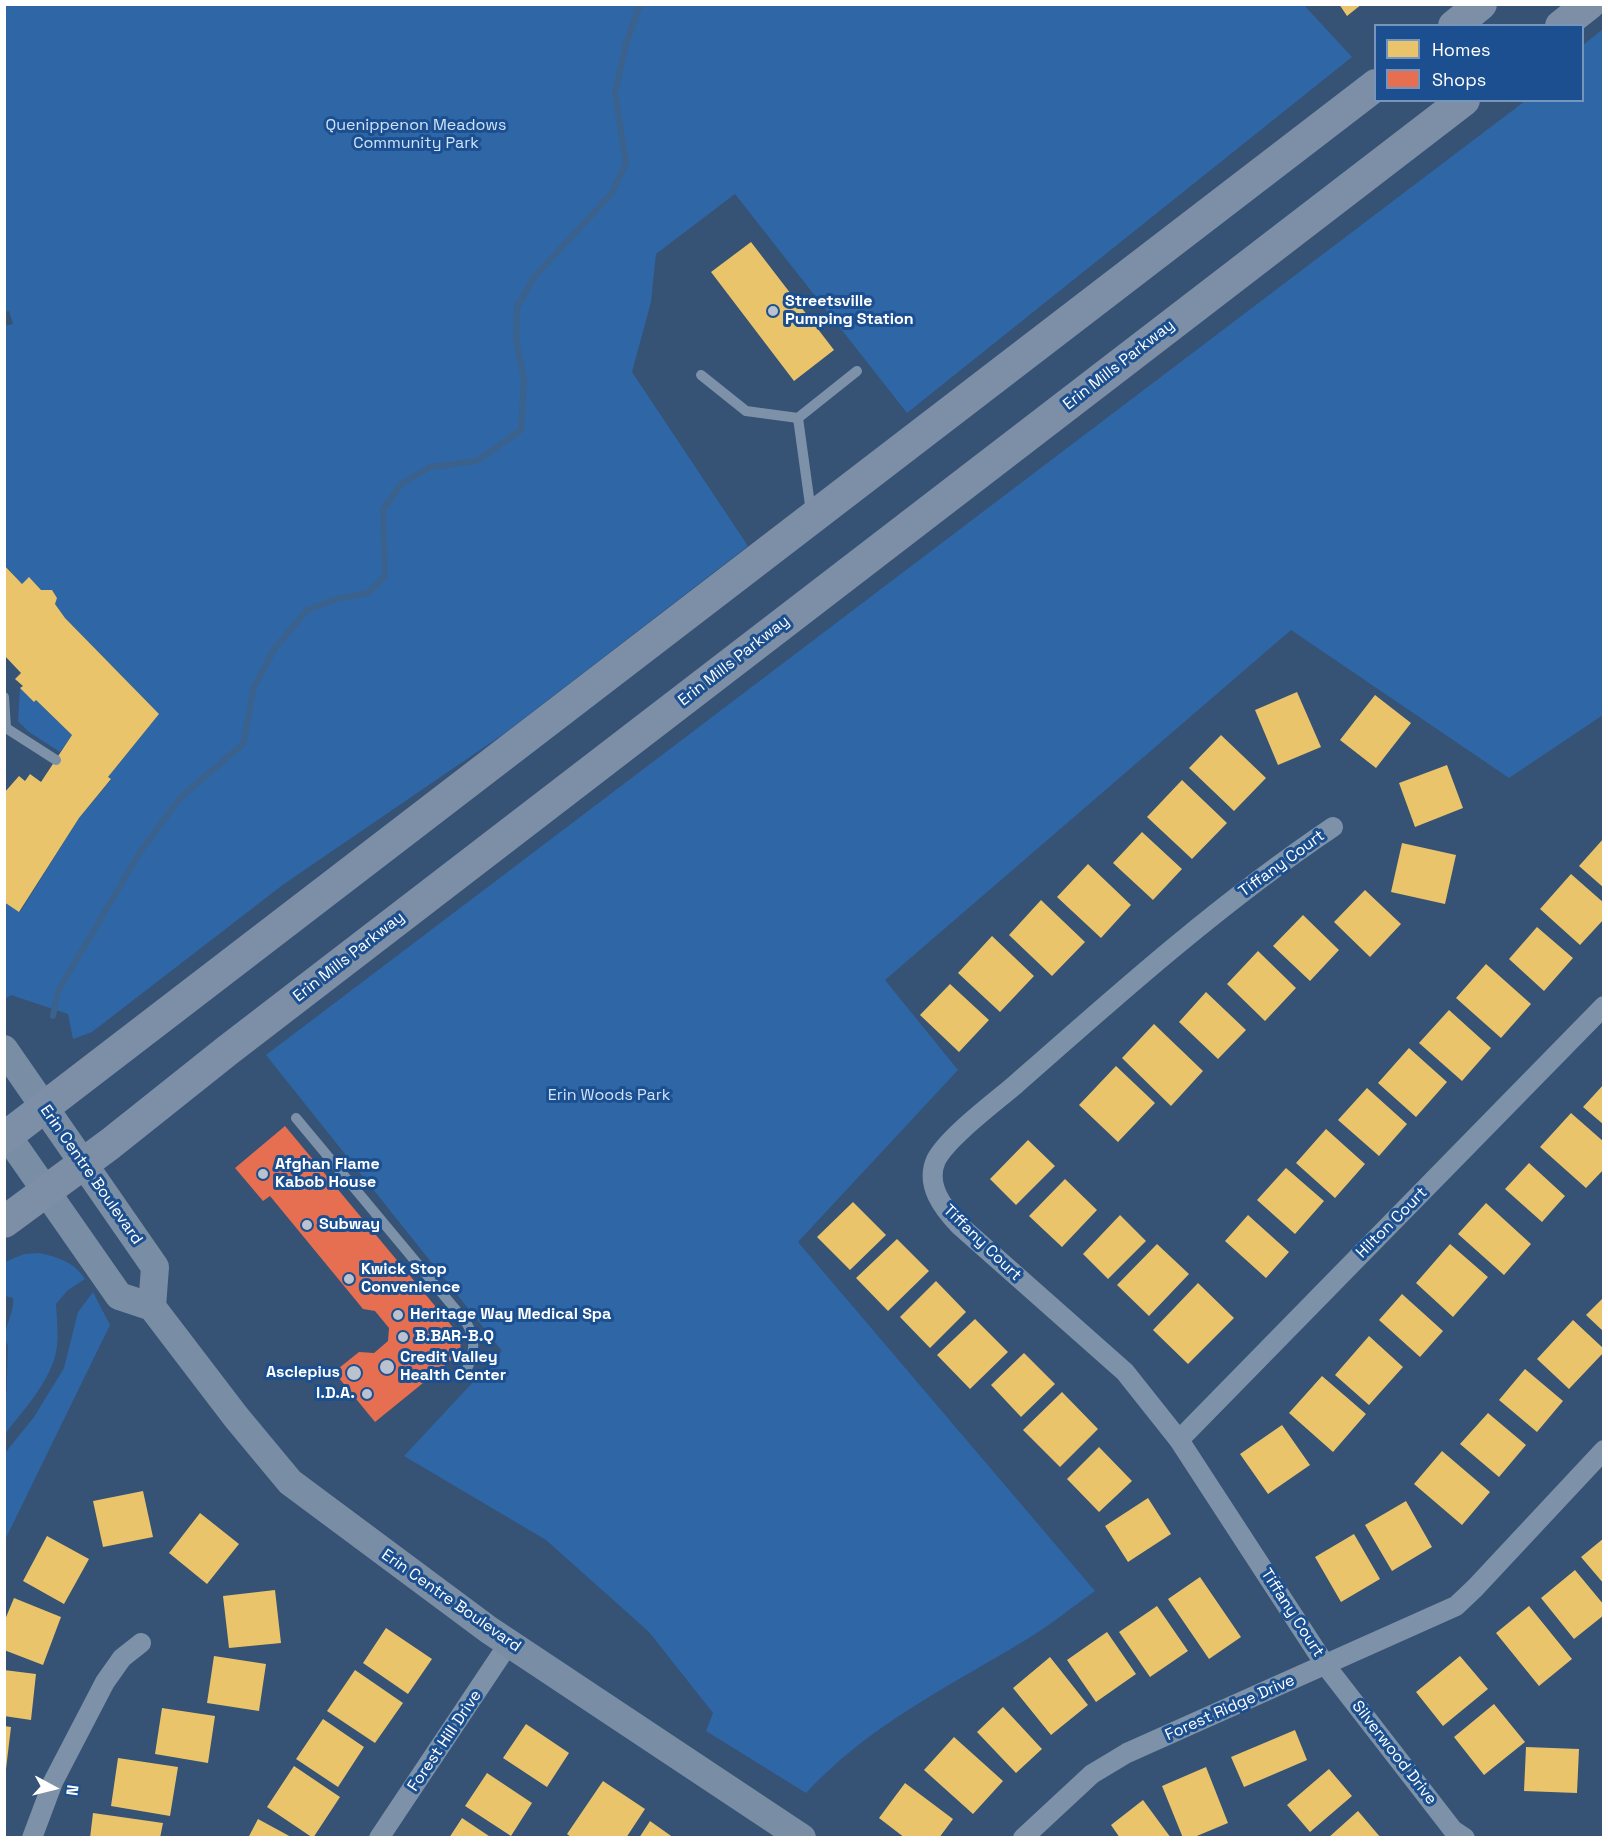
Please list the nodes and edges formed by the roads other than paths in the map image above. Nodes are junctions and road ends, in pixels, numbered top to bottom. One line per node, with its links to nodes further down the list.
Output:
1 (1481, 4): 3 (main road)
2 (1588, 4): 4 (main road)
3 (1456, 24)
4 (1563, 24)
5 (1374, 88): 10 (main road)
6 (1461, 102): 20 (main road, Erin Mills Parkway)
7 (857, 371): 9 (lane)
8 (701, 375): 9 (lane)
9 (798, 418): 10 (lane)
10 (812, 518): 17 (main road)
11 (4, 697): 12 (lane)
12 (5, 734): 13 (lane)
13 (56, 760)
14 (1333, 827): 25 (street, Tiffany Court)
15 (1604, 1006): 25 (street, Hilton Court)
16 (4, 1049): 17 (street, Erin Centre Boulevard)
17 (44, 1107): 19 (main road); 20 (street, Erin Centre Boulevard)
18 (296, 1118): 24 (lane)
19 (6, 1135): 21 (street)
20 (83, 1164): 21 (main road, Erin Mills Parkway); 23 (street, Erin Centre Boulevard)
21 (46, 1191): 22 (main road, Erin Mills Parkway); 23 (street)
22 (4, 1222)
23 (152, 1307): 28 (street, Erin Centre Boulevard)
24 (467, 1369)
25 (1179, 1440): 29 (street, Tiffany Court)
26 (1604, 1450): 29 (street, Forest Ridge Drive)
27 (141, 1642): 30 (street)
28 (509, 1643): 31 (street, Forest Hill Drive); 32 (street, Erin Centre Boulevard)
29 (1326, 1666): 33 (street, Forest Ridge Drive); 34 (street, Silverwood Drive)
30 (32, 1838)
31 (379, 1838)
32 (802, 1838)
33 (1023, 1838)
34 (1465, 1838)

